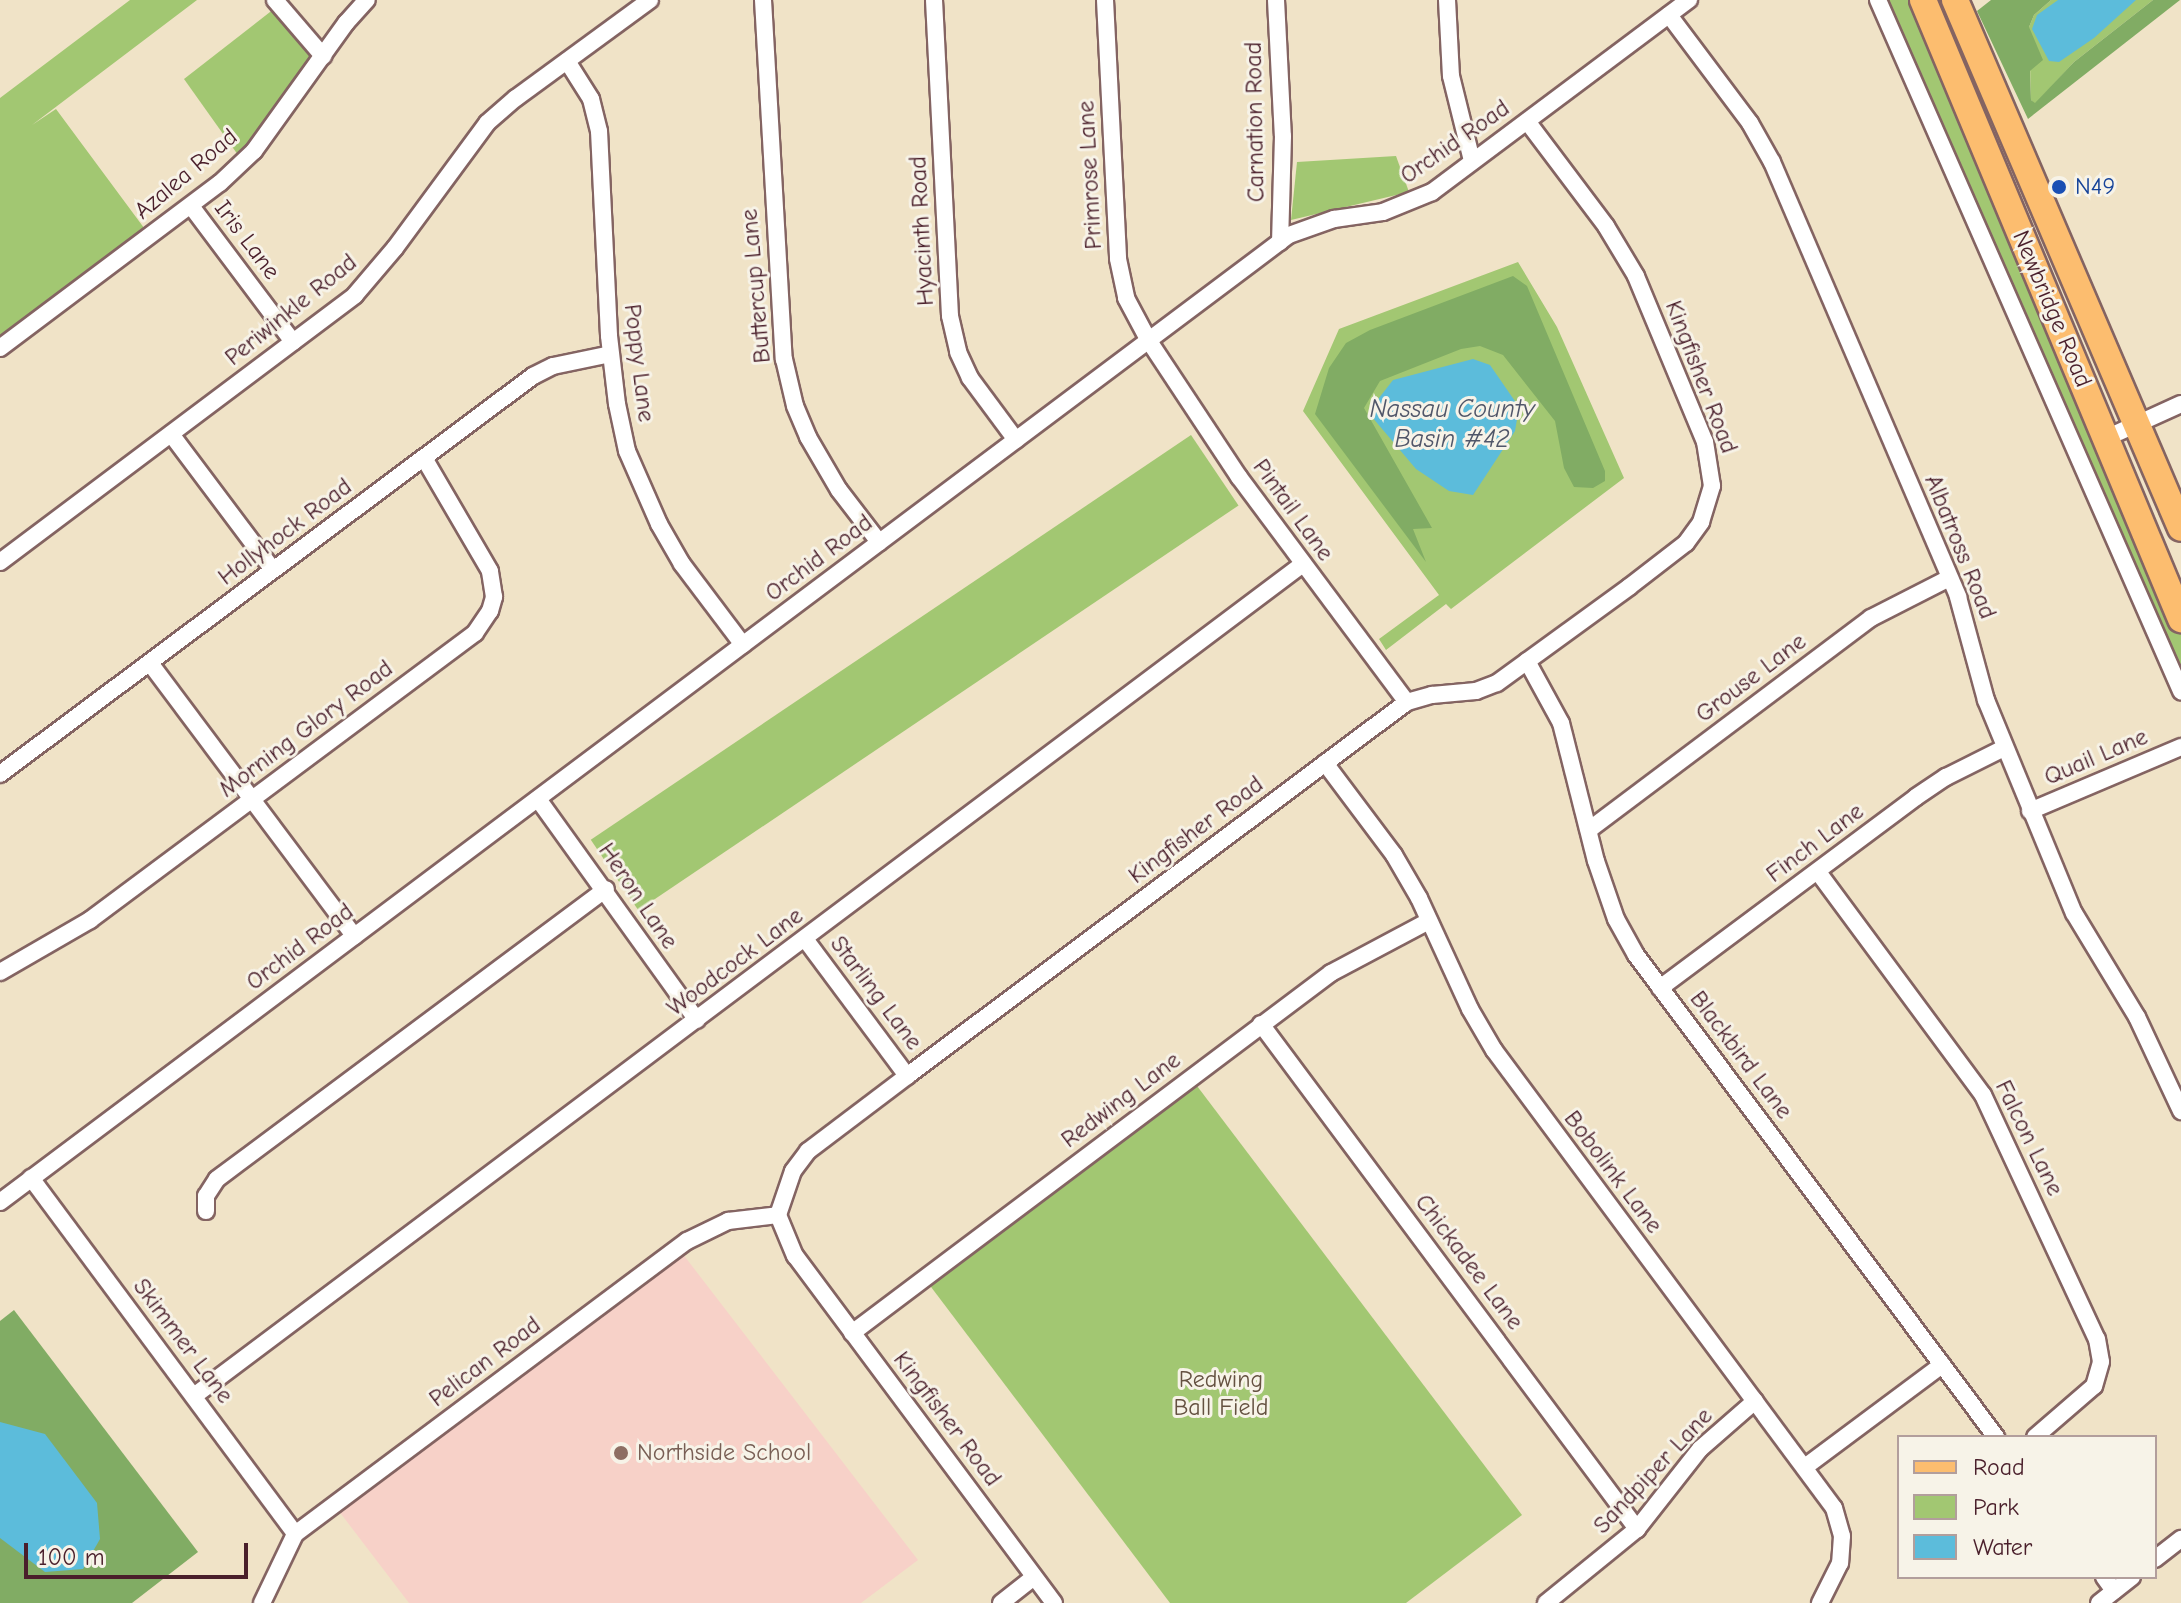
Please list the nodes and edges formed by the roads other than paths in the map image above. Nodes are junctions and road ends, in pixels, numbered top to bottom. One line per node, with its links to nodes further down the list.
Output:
1 (275, 0): 14 (street)
2 (367, 0): 14 (street, Azalea Road)
3 (650, 0): 15 (street, Periwinkle Road)
4 (763, 0): 31 (street, Buttercup Lane)
5 (934, 0): 28 (street, Hyacinth Road)
6 (1105, 0): 20 (street, Primrose Lane)
7 (1276, 0): 19 (street, Carnation Road)
8 (1447, 0): 17 (street)
9 (1689, 0): 13 (street, Orchid Road)
10 (1878, 0): 40 (street)
11 (1923, 0): 27 (main road, Newbridge Road)
12 (1955, 0): 25 (main road, Newbridge Road)
13 (1669, 15): 16 (street, Orchid Road); 35 (street, Albatross Road)
14 (323, 56): 18 (street, Azalea Road)
15 (567, 61): 21 (street, Periwinkle Road); 23 (street, Poppy Lane)
16 (1527, 121): 17 (street, Orchid Road); 38 (street, Kingfisher Road)
17 (1472, 161): 19 (street, Orchid Road)
18 (191, 206): 21 (street, Iris Lane); 22 (street, Azalea Road)
19 (1280, 242): 20 (street, Orchid Road)
20 (1149, 341): 28 (street, Orchid Road); 33 (street, Pintail Lane)
21 (293, 342): 26 (street, Periwinkle Road)
22 (0, 348)
23 (611, 354): 29 (street, Hollyhock Road); 37 (street, Poppy Lane)
24 (2181, 404): 25 (street)
25 (2136, 424): 27 (street); 30 (main road, Newbridge Road)
26 (171, 434): 32 (street, Periwinkle Road); 34 (street)
27 (2106, 438): 36 (main road, Newbridge Road)
28 (1016, 440): 31 (street, Orchid Road)
29 (424, 458): 34 (street, Hollyhock Road); 46 (street, Morning Glory Road)
30 (2181, 528)
31 (879, 542): 37 (street, Orchid Road)
32 (0, 562)
33 (1303, 564): 41 (street, Pintail Lane); 54 (street, Woodcock Lane)
34 (273, 570): 39 (street, Hollyhock Road)
35 (1949, 578): 43 (street, Albatross Road); 49 (street, Grouse Lane)
36 (2181, 619)
37 (743, 645): 47 (street, Orchid Road)
38 (1527, 661): 41 (street, Kingfisher Road); 49 (street, Blackbird Lane)
39 (150, 663): 45 (street, Hollyhock Road); 46 (street)
40 (2181, 691)
41 (1407, 702): 44 (street, Kingfisher Road)
42 (2181, 747): 48 (street, Quail Lane)
43 (2004, 748): 48 (street, Albatross Road); 50 (street, Finch Lane)
44 (1325, 763): 52 (street, Bobolink Lane); 59 (street, Kingfisher Road)
45 (0, 774)
46 (252, 799): 53 (street); 55 (street, Morning Glory Road)
47 (538, 799): 51 (street, Heron Lane); 53 (street, Orchid Road)
48 (2030, 811): 60 (street, Albatross Road)
49 (1590, 829): 56 (street, Blackbird Lane)
50 (1818, 872): 56 (street, Finch Lane); 70 (street, Falcon Lane)
51 (606, 889): 57 (street, Heron Lane); 63 (street)
52 (1429, 921): 58 (street, Redwing Lane); 68 (street, Bobolink Lane)
53 (354, 936): 61 (street, Orchid Road)
54 (805, 939): 57 (street, Woodcock Lane); 59 (street, Starling Lane)
55 (0, 972)
56 (1660, 988): 66 (street, Blackbird Lane)
57 (697, 1020): 67 (street, Woodcock Lane)
58 (1261, 1024): 65 (street, Redwing Lane); 72 (street, Chickadee Lane)
59 (907, 1076): 64 (street, Kingfisher Road)
60 (2181, 1111)
61 (31, 1178): 62 (street, Orchid Road); 67 (street, Skimmer Lane)
62 (0, 1202)
63 (206, 1211)
64 (778, 1215): 65 (street, Kingfisher Road); 73 (street, Pelican Road)
65 (852, 1333): 76 (street, Kingfisher Road)
66 (1942, 1365): 69 (street, Blackbird Lane); 71 (street)
67 (194, 1396): 73 (street, Skimmer Lane)
68 (1755, 1401): 71 (street, Bobolink Lane); 72 (street, Sandpiper Lane)
69 (1994, 1435)
70 (2037, 1435)
71 (1805, 1467): 84 (street, Bobolink Lane)
72 (1637, 1529): 83 (street, Sandpiper Lane)
73 (295, 1534): 80 (street, Pelican Road)
74 (2181, 1539): 75 (street)
75 (2157, 1557)
76 (1034, 1577): 81 (street); 82 (street, Kingfisher Road)
77 (2105, 1579): 79 (street)
78 (2129, 1579): 79 (street)
79 (2114, 1591): 85 (street)
80 (262, 1603)
81 (1001, 1603)
82 (1054, 1603)
83 (1546, 1603)
84 (1820, 1603)
85 (2099, 1603)

